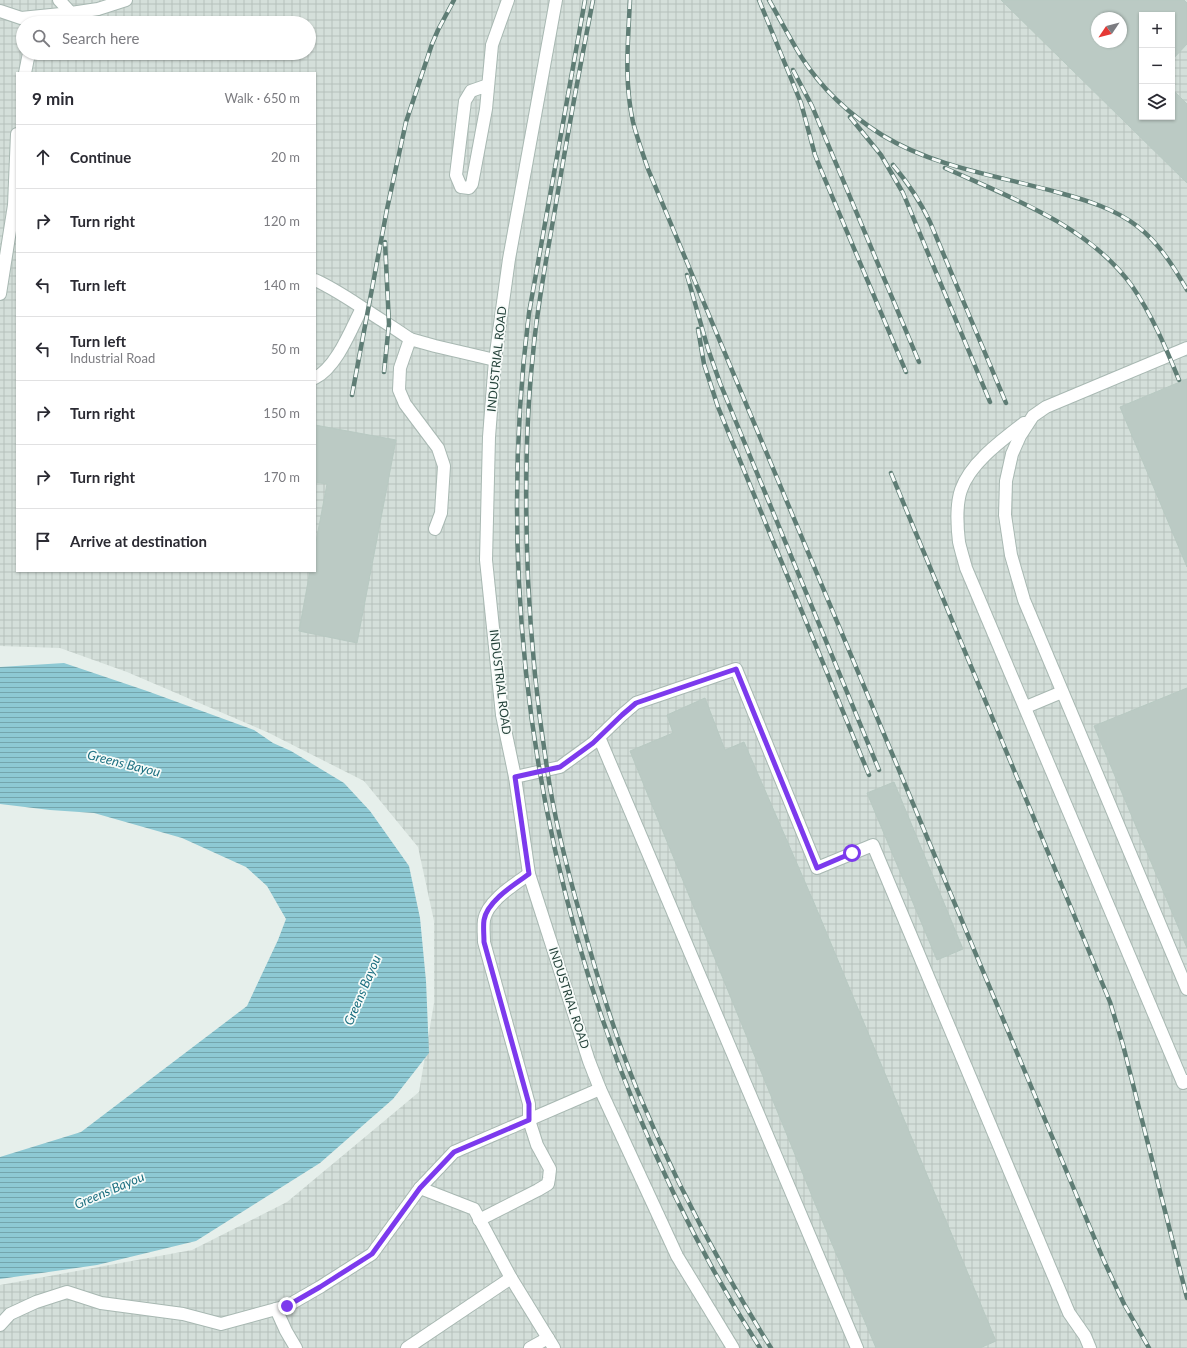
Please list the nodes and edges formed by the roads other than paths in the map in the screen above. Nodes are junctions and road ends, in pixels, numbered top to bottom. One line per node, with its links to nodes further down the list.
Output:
1 (59, 0): 6 (street)
2 (126, 0): 6 (street)
3 (508, 0): 11 (street)
4 (556, 0): 18 (street, INDUSTRIAL ROAD)
5 (0, 11): 7 (street)
6 (71, 13): 8 (street)
7 (16, 16)
8 (55, 16)
9 (28, 60): 10 (street)
10 (25, 72)
11 (488, 85): 11 (street)
12 (16, 158): 14 (street)
13 (316, 280): 15 (street)
14 (0, 294)
15 (362, 308): 16 (street); 19 (street)
16 (410, 339): 18 (street); 21 (street)
17 (1187, 348): 20 (street)
18 (495, 360): 25 (street, INDUSTRIAL ROAD)
19 (316, 378)
20 (1033, 416): 22 (street); 23 (street)
21 (435, 529)
22 (1062, 692): 23 (street); 27 (street)
23 (1026, 707): 29 (street)
24 (599, 737): 25 (street); 42 (street); 43 (street)
25 (515, 777): 26 (street, INDUSTRIAL ROAD)
26 (529, 874): 30 (street, INDUSTRIAL ROAD); 31 (street)
27 (1182, 962): 28 (street)
28 (1187, 989)
29 (1187, 1081)
30 (600, 1089): 31 (street); 41 (street, INDUSTRIAL ROAD)
31 (529, 1120): 32 (street); 33 (street)
32 (420, 1188): 33 (street); 35 (street)
33 (479, 1220): 34 (street)
34 (511, 1278): 37 (street); 39 (street)
35 (276, 1309): 36 (street); 38 (street)
36 (0, 1325)
37 (551, 1343): 40 (street)
38 (296, 1348)
39 (407, 1348)
40 (530, 1348)
41 (733, 1348)
42 (857, 1348)
43 (1090, 1348)

